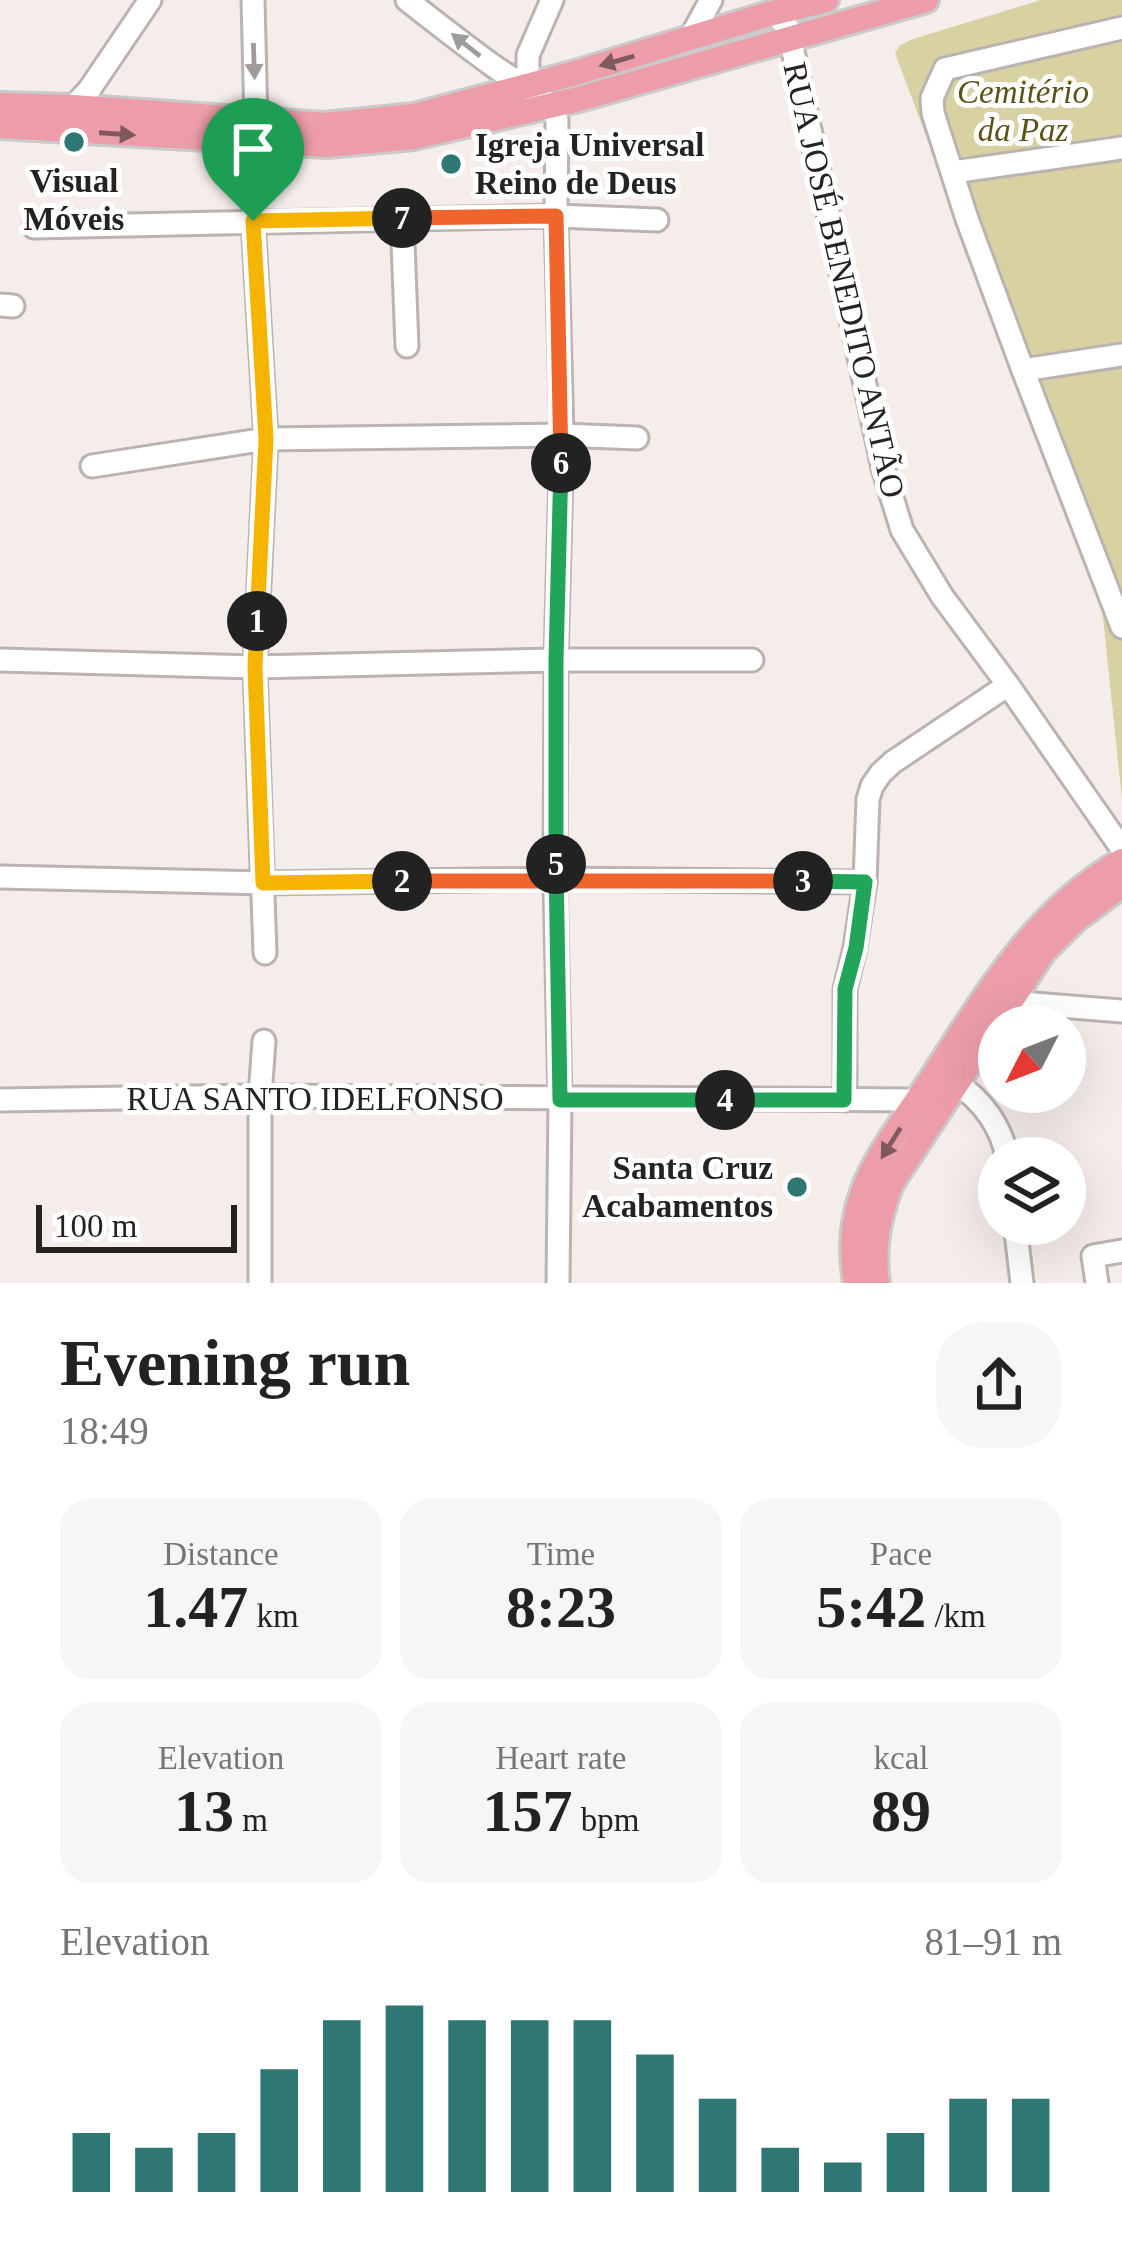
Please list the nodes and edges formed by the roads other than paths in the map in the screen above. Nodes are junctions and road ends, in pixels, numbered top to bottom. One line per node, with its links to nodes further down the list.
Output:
1 (149, 0): 17 (street)
2 (253, 0): 19 (street, one-way to 19)
3 (407, 0): 14 (street, one-way to 3)
4 (552, 0): 14 (street)
5 (711, 0): 12 (street)
6 (826, 0): 8 (main road)
7 (926, 0): 11 (main road)
8 (769, 14): 11 (street, RUA JOSÉ BENEDITO ANTÃO); 12 (main road)
9 (1122, 28): 10 (street)
10 (1093, 34): 13 (street); 21 (street)
11 (790, 38): 16 (main road); 39 (street, RUA JOSÉ BENEDITO ANTÃO)
12 (689, 40): 14 (main road, one-way to 14)
13 (1122, 50)
14 (528, 86): 16 (street); 19 (main road)
15 (0, 105): 17 (main road)
16 (551, 106): 19 (main road); 22 (street)
17 (74, 107): 19 (main road)
18 (0, 127): 19 (main road, one-way to 19)
19 (255, 132): 25 (street)
20 (1122, 148): 21 (street)
21 (953, 172): 29 (street)
22 (556, 216): 23 (street); 24 (street); 30 (street)
23 (402, 218): 25 (street); 27 (street)
24 (656, 220)
25 (253, 221): 26 (street); 32 (street)
26 (34, 227)
27 (407, 346)
28 (1122, 356): 29 (street)
29 (1023, 370): 34 (street)
30 (562, 435): 31 (street); 32 (street); 36 (street)
31 (637, 438)
32 (266, 439): 33 (street); 38 (street)
33 (92, 466)
34 (1122, 626)
35 (0, 660): 38 (street)
36 (556, 660): 37 (street); 38 (street); 43 (street)
37 (752, 660)
38 (255, 667): 45 (street)
39 (1008, 685): 40 (street, RUA JOSÉ BENEDITO ANTÃO); 44 (street)
40 (1122, 849)
41 (1122, 861): 56 (main road)
42 (0, 877): 45 (street)
43 (556, 879): 44 (street); 45 (street); 54 (street)
44 (865, 882): 55 (street)
45 (263, 883): 47 (street)
46 (1122, 885): 48 (main road)
47 (265, 953)
48 (1009, 1002): 49 (street); 51 (main road)
49 (1120, 1016)
50 (264, 1041): 52 (street)
51 (956, 1083): 57 (street); 63 (main road)
52 (260, 1096): 53 (street, RUA SANTO IDELFONSO); 54 (street, RUA SANTO IDELFONSO); 60 (street)
53 (0, 1100)
54 (560, 1100): 55 (street, RUA SANTO IDELFONSO); 61 (street)
55 (844, 1100): 56 (street, RUA SANTO IDELFONSO)
56 (917, 1100): 62 (main road, one-way to 62)
57 (1000, 1137)
58 (1017, 1245): 64 (street)
59 (1122, 1251): 65 (street)
60 (260, 1283)
61 (558, 1283)
62 (856, 1283)
63 (877, 1283)
64 (1022, 1283)
65 (1097, 1283)

